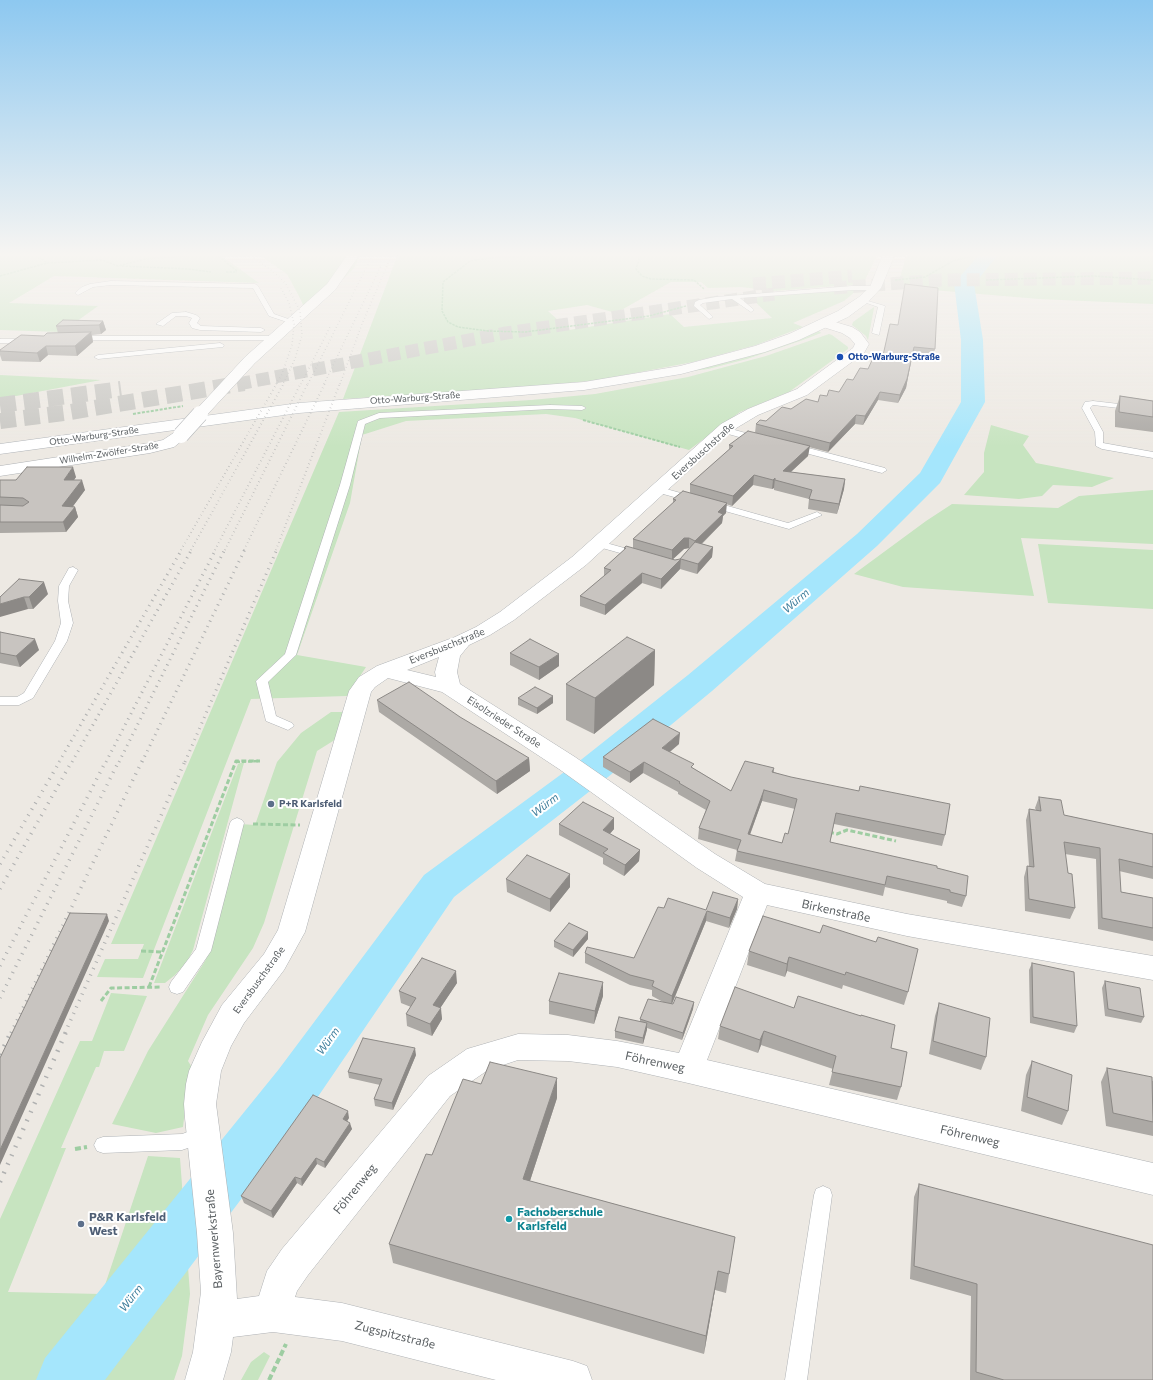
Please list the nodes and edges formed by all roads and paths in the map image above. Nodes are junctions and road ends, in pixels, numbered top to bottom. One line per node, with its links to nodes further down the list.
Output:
1 (168, 318): 10 (lane)
2 (196, 318): 12 (lane)
3 (273, 318): 12 (lane)
4 (297, 318): 12 (street, Wilhelm-Zwölfer-Straße)
5 (446, 318): 6 (path)
6 (630, 318)
7 (834, 318): 9 (street)
8 (879, 318): 11 (lane)
9 (825, 323): 19 (street, Eversbuschstraße); 22 (street, Otto-Warburg-Straße)
10 (160, 324)
11 (876, 333)
12 (280, 334): 13 (lane); 16 (lane); 26 (street, Wilhelm-Zwölfer-Straße, bridge)
13 (68, 338)
14 (38, 340): 15 (lane)
15 (0, 341)
16 (98, 357)
17 (582, 408): 23 (path); 36 (lane)
18 (1153, 410): 24 (lane)
19 (724, 430): 20 (lane); 23 (street, Eversbuschstraße)
20 (769, 441)
21 (784, 445): 25 (lane)
22 (0, 449)
23 (700, 453): 27 (street, Eversbuschstraße)
24 (1153, 455)
25 (882, 470)
26 (0, 471)
27 (659, 490): 28 (lane); 29 (street, Eversbuschstraße)
28 (817, 515)
29 (599, 544): 30 (lane); 32 (street, Eversbuschstraße)
30 (652, 559)
31 (73, 570): 35 (lane)
32 (462, 641): 33 (street, Eversbuschstraße); 34 (street)
33 (385, 671): 34 (street, Eisolzrieder Straße); 53 (street, Eversbuschstraße)
34 (450, 687): 37 (street, Eisolzrieder Straße)
35 (0, 702)
36 (288, 726)
37 (563, 760): 44 (street, Birkenstraße)
38 (260, 761): 46 (path)
39 (237, 823): 49 (lane)
40 (252, 824): 41 (path)
41 (278, 824)
42 (823, 830): 43 (path)
43 (896, 841)
44 (758, 893): 47 (street, Birkenstraße); 51 (street)
45 (141, 951): 46 (path)
46 (163, 952): 48 (path)
47 (1153, 968)
48 (149, 987): 49 (path); 50 (path)
49 (177, 987)
50 (101, 1002)
51 (688, 1069): 54 (street, Föhrenweg); 56 (street, Föhrenweg)
52 (103, 1145): 53 (lane)
53 (204, 1147): 57 (street, Bayernwerkstraße)
54 (1153, 1179)
55 (823, 1195): 61 (lane)
56 (281, 1314): 57 (street, Zugspitzstraße); 59 (path); 60 (street, Zugspitzstraße)
57 (215, 1320): 58 (street, Bayernwerkstraße)
58 (204, 1380)
59 (269, 1380)
60 (573, 1380)
61 (796, 1380)

